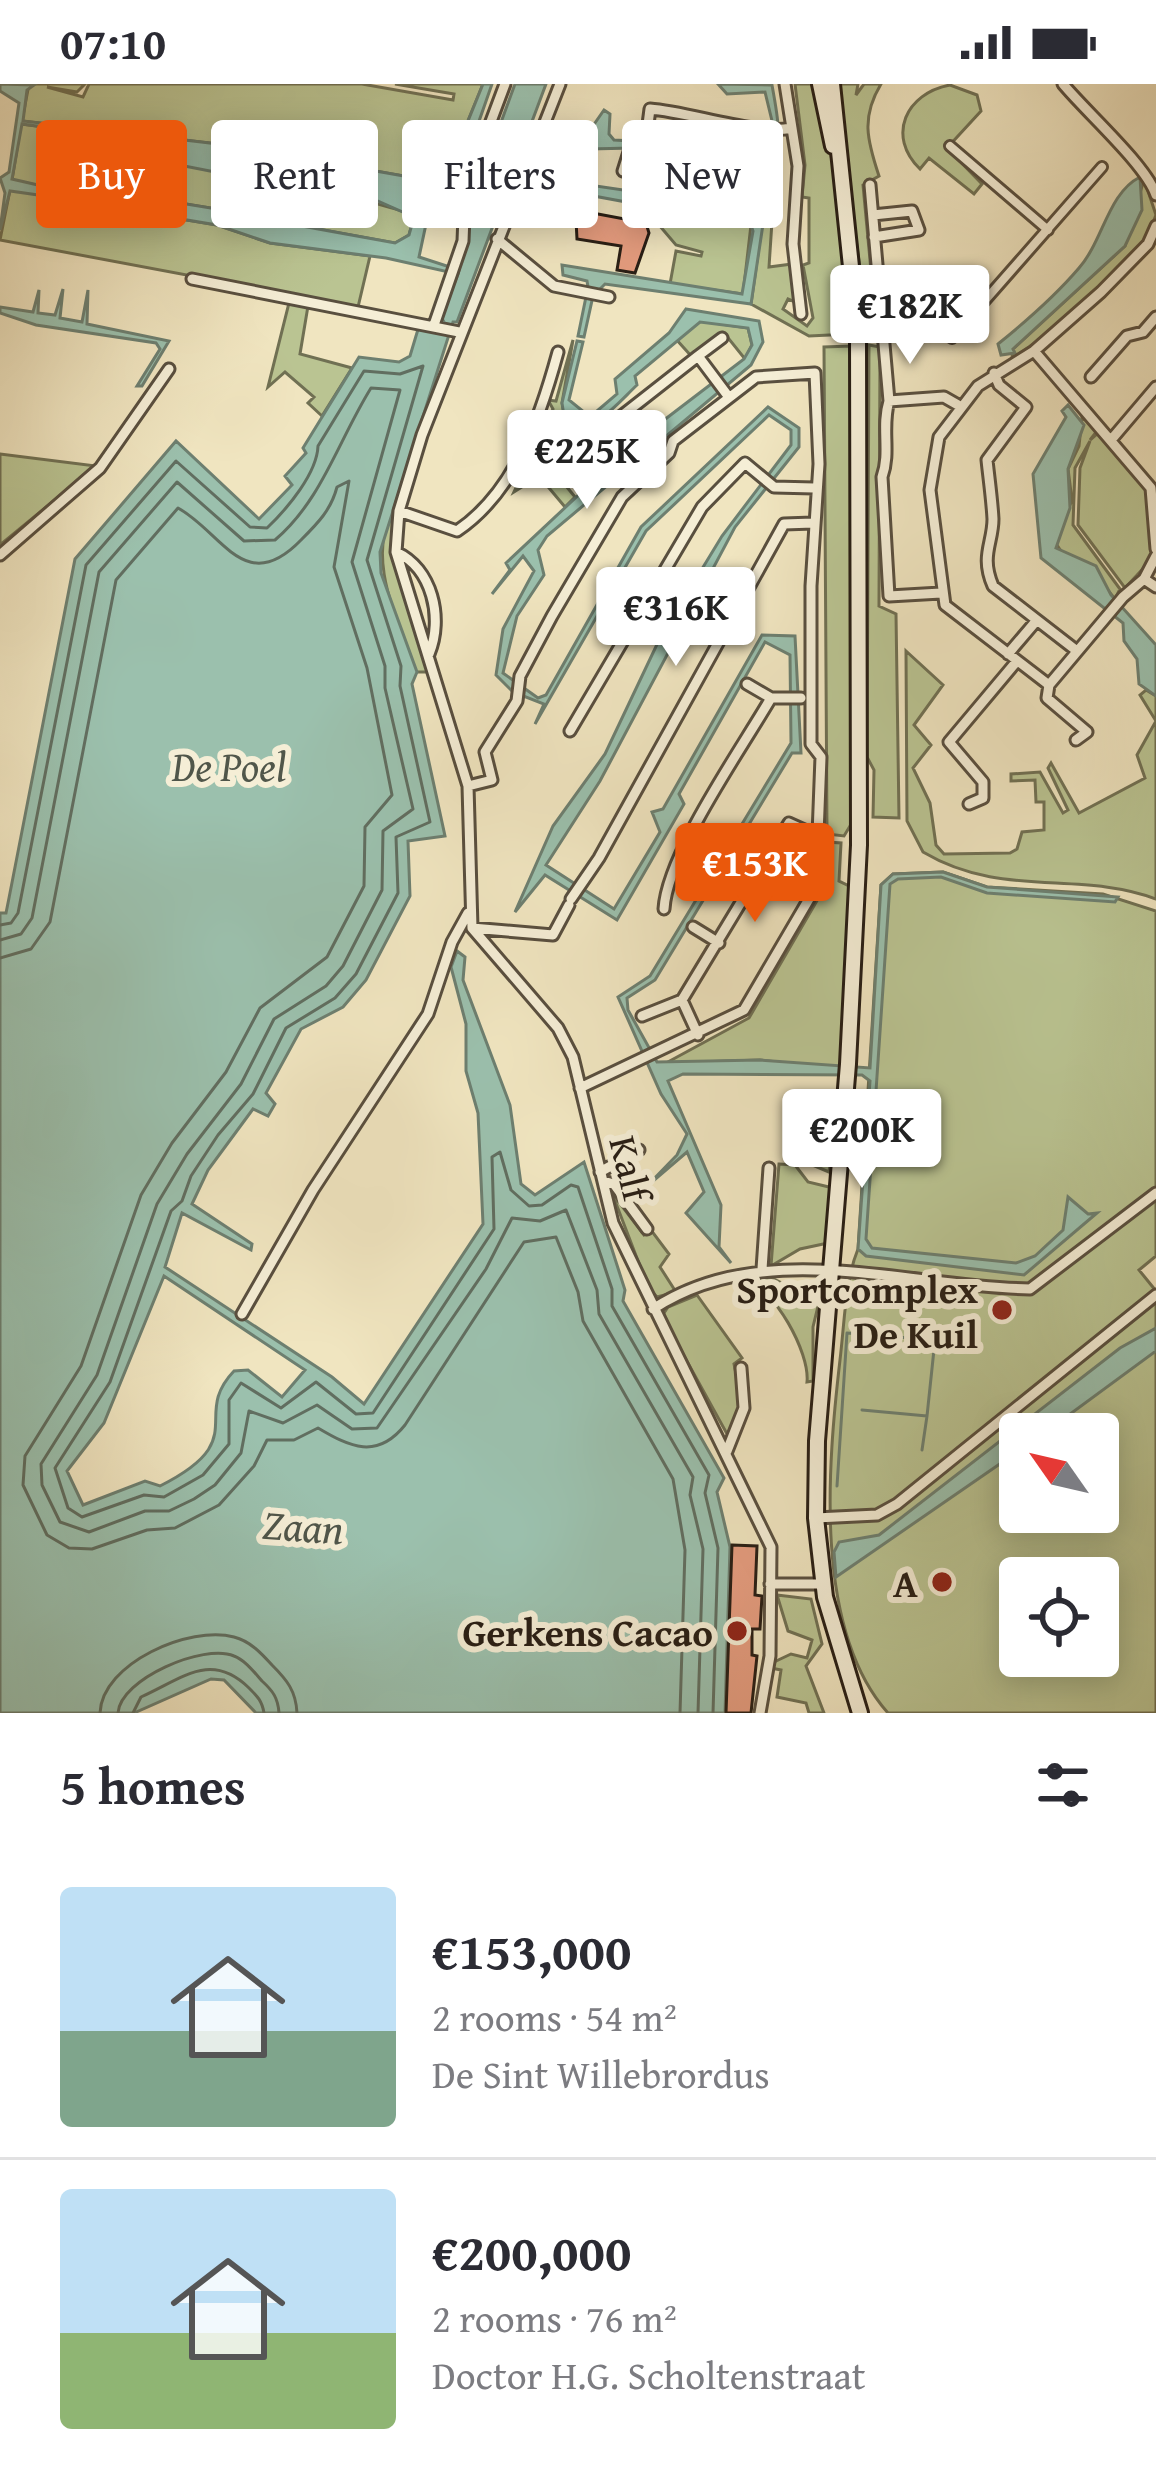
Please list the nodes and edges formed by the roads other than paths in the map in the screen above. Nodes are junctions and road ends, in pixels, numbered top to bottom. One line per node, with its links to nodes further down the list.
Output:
1 (505, 84): 26 (street)
2 (560, 84): 21 (street, Kalf)
3 (784, 84): 10 (street)
4 (820, 84): 13 (main road)
5 (832, 84): 13 (main road)
6 (1064, 84): 14 (street)
7 (649, 120): 8 (street)
8 (715, 120)
9 (783, 129): 10 (street)
10 (787, 129): 24 (street)
11 (950, 146): 19 (street)
12 (1102, 166): 19 (street)
13 (842, 174): 80 (main road)
14 (1153, 177): 16 (street)
15 (870, 185): 17 (street)
16 (1156, 195)
17 (873, 214): 20 (street); 20 (street)
18 (1156, 226): 30 (street)
19 (1048, 230): 29 (street)
20 (874, 237): 38 (street)
21 (497, 238): 23 (street); 27 (street, Kalf)
22 (192, 279): 26 (street)
23 (604, 295)
24 (801, 314)
25 (1156, 317): 35 (street)
26 (436, 325): 27 (street)
27 (457, 331): 44 (street, Kalf)
28 (722, 338): 32 (street)
29 (952, 338)
30 (1034, 351): 34 (street); 40 (street)
31 (558, 352): 44 (street)
32 (698, 356): 37 (street); 41 (street)
33 (169, 369): 48 (street)
34 (994, 373): 39 (street); 52 (street)
35 (1091, 377)
36 (1156, 387): 40 (street)
37 (726, 393): 42 (street); 62 (street)
38 (890, 401): 39 (street); 51 (street)
39 (958, 405): 51 (street)
40 (1112, 440): 43 (street)
41 (582, 446)
42 (814, 488): 45 (street); 60 (street)
43 (1155, 504): 47 (street)
44 (399, 511): 46 (street, Kalf)
45 (813, 523): 59 (street); 68 (street)
46 (396, 552): 54 (street, Kalf); 54 (street, Kalf)
47 (1156, 552): 49 (street)
48 (0, 555)
49 (1144, 579): 50 (street); 53 (street)
50 (1156, 587)
51 (941, 592): 55 (street)
52 (1037, 620): 53 (street); 55 (street)
53 (1077, 651): 57 (street)
54 (429, 654): 62 (street, Kalf)
55 (1013, 658): 57 (street); 63 (street)
56 (747, 684): 58 (street)
57 (1049, 685): 61 (street)
58 (771, 698): 59 (street); 65 (street)
59 (806, 698): 64 (street)
60 (570, 730)
61 (1076, 740)
62 (468, 786): 66 (street, Kalf)
63 (969, 804)
64 (820, 837): 69 (street); 72 (street)
65 (664, 909)
66 (469, 912): 68 (street, Kalf); 83 (street, Kalf)
67 (693, 927): 69 (street)
68 (472, 928): 73 (street, Kalf)
69 (719, 943): 70 (street)
70 (682, 1000): 71 (street); 72 (street)
71 (642, 1016)
72 (698, 1035): 73 (street)
73 (580, 1088): 76 (street, Kalf)
74 (638, 1150): 76 (street)
75 (769, 1168): 79 (street)
76 (601, 1176): 78 (street); 82 (street, Kalf)
77 (1156, 1193): 80 (street)
78 (647, 1228)
79 (762, 1268): 80 (street); 82 (street)
80 (838, 1274): 86 (main road)
81 (1156, 1295): 86 (street)
82 (653, 1309): 85 (street, Kalf)
83 (242, 1314)
84 (741, 1368): 85 (street)
85 (727, 1451): 87 (street, Kalf)
86 (816, 1518): 88 (main road)
87 (770, 1584): 88 (street); 89 (street, Kalf)
88 (824, 1584): 90 (main road)
89 (760, 1713)
90 (860, 1713)

